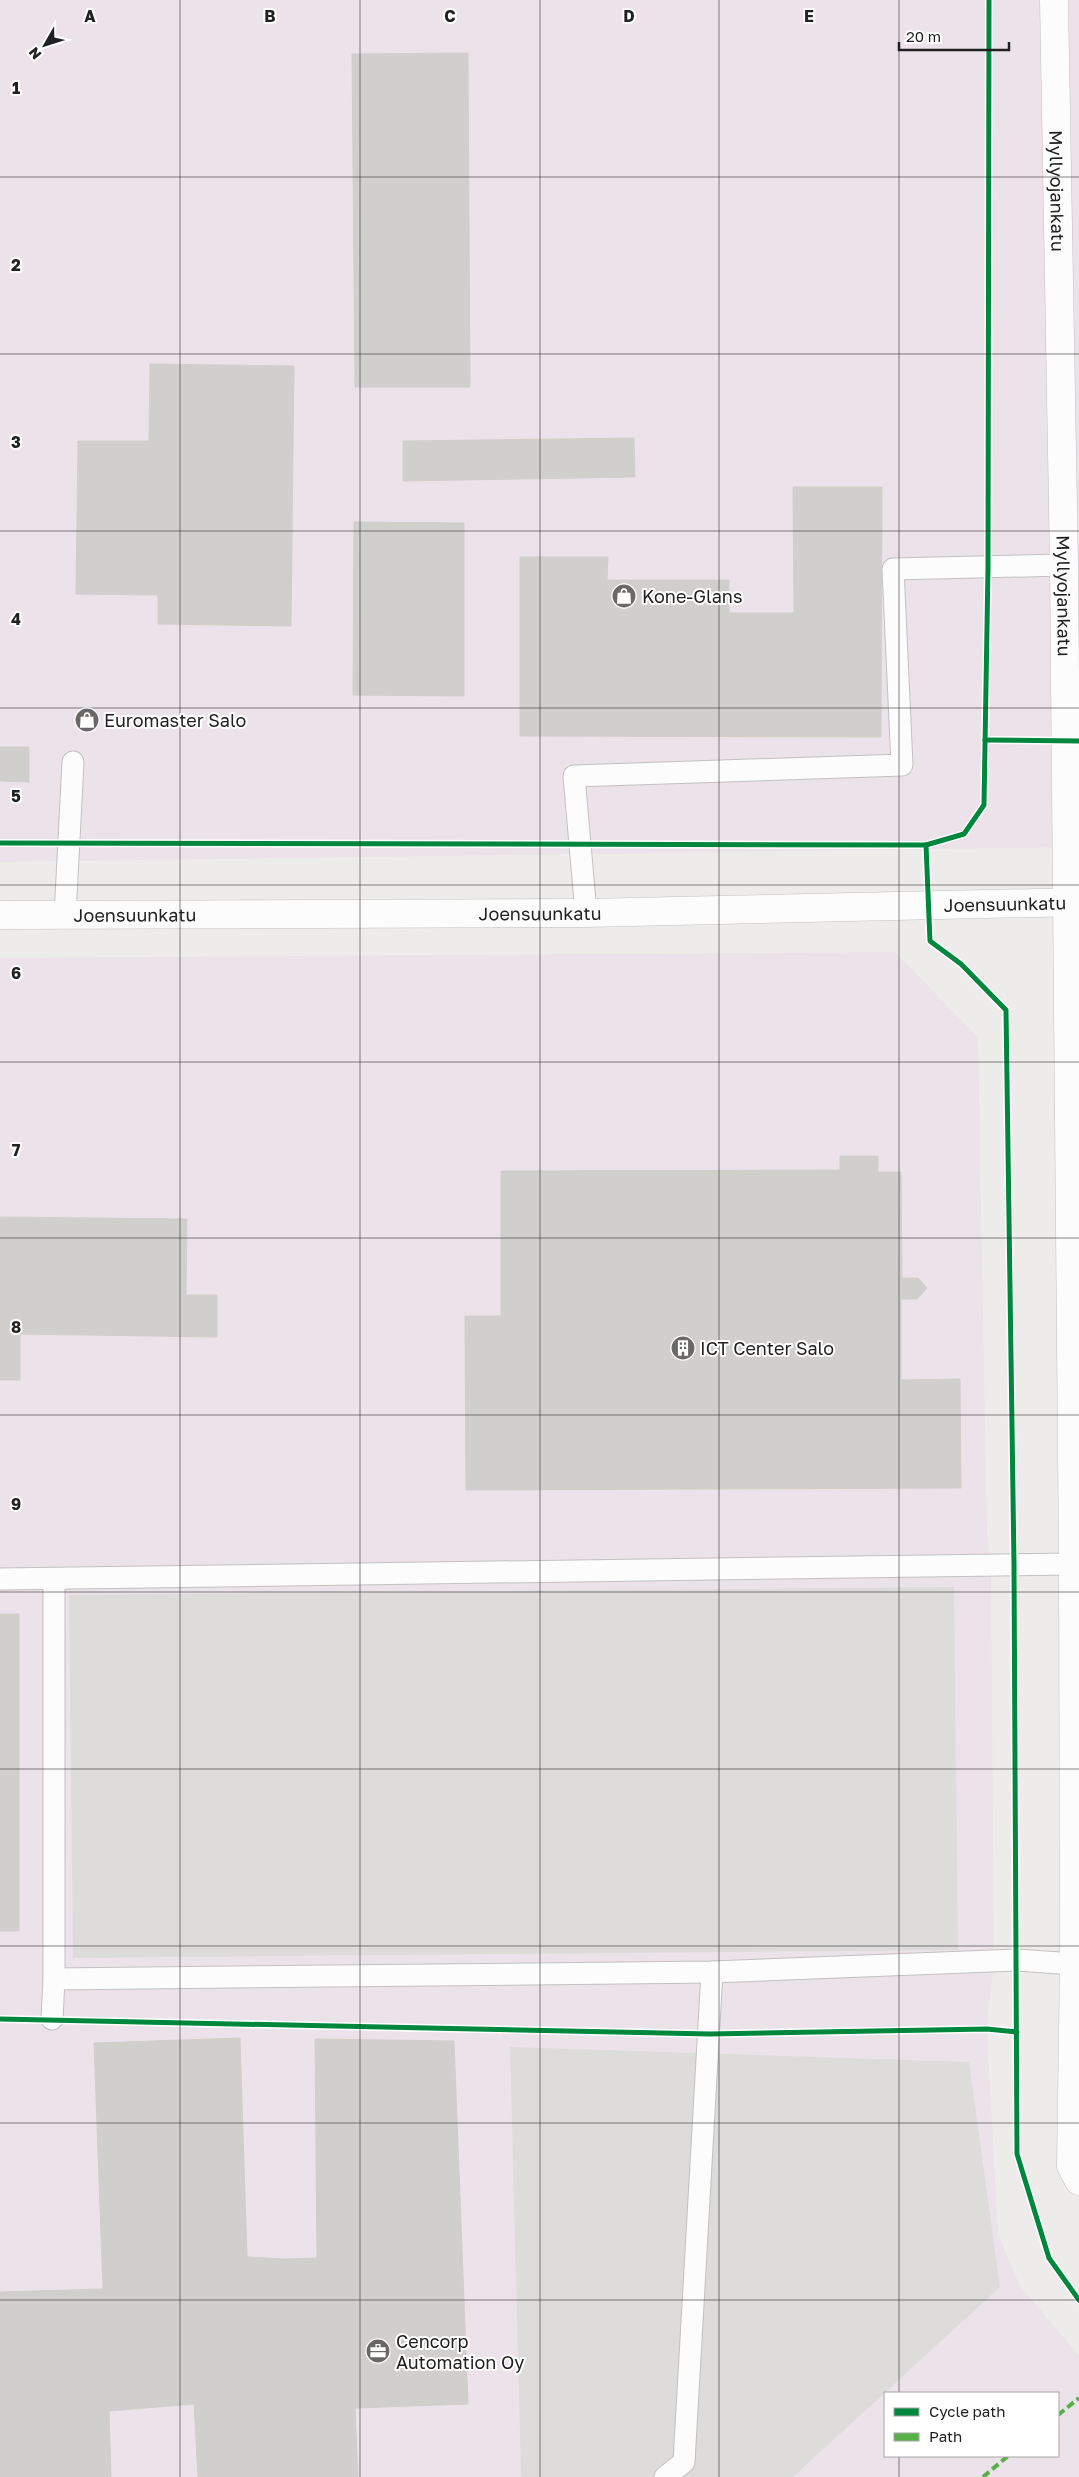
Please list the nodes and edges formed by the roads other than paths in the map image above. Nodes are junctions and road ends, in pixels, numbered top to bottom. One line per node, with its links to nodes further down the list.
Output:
1 (1054, 0): 2 (street, Myllyojankatu)
2 (1064, 565): 4 (street, Myllyojankatu); 5 (lane)
3 (73, 762): 7 (lane)
4 (1072, 903): 5 (street, Joensuunkatu); 8 (street, Myllyojankatu)
5 (586, 913): 7 (street, Joensuunkatu)
6 (0, 915): 7 (street, Joensuunkatu)
7 (65, 916)
8 (1073, 1564): 10 (lane); 11 (street, Myllyojankatu)
9 (0, 1579): 10 (lane)
10 (54, 1579): 13 (lane)
11 (1074, 1964): 12 (lane); 15 (street, Myllyojankatu)
12 (712, 1972): 13 (lane); 16 (lane)
13 (54, 1978): 14 (lane)
14 (52, 2019)
15 (1079, 2181)
16 (665, 2477)

